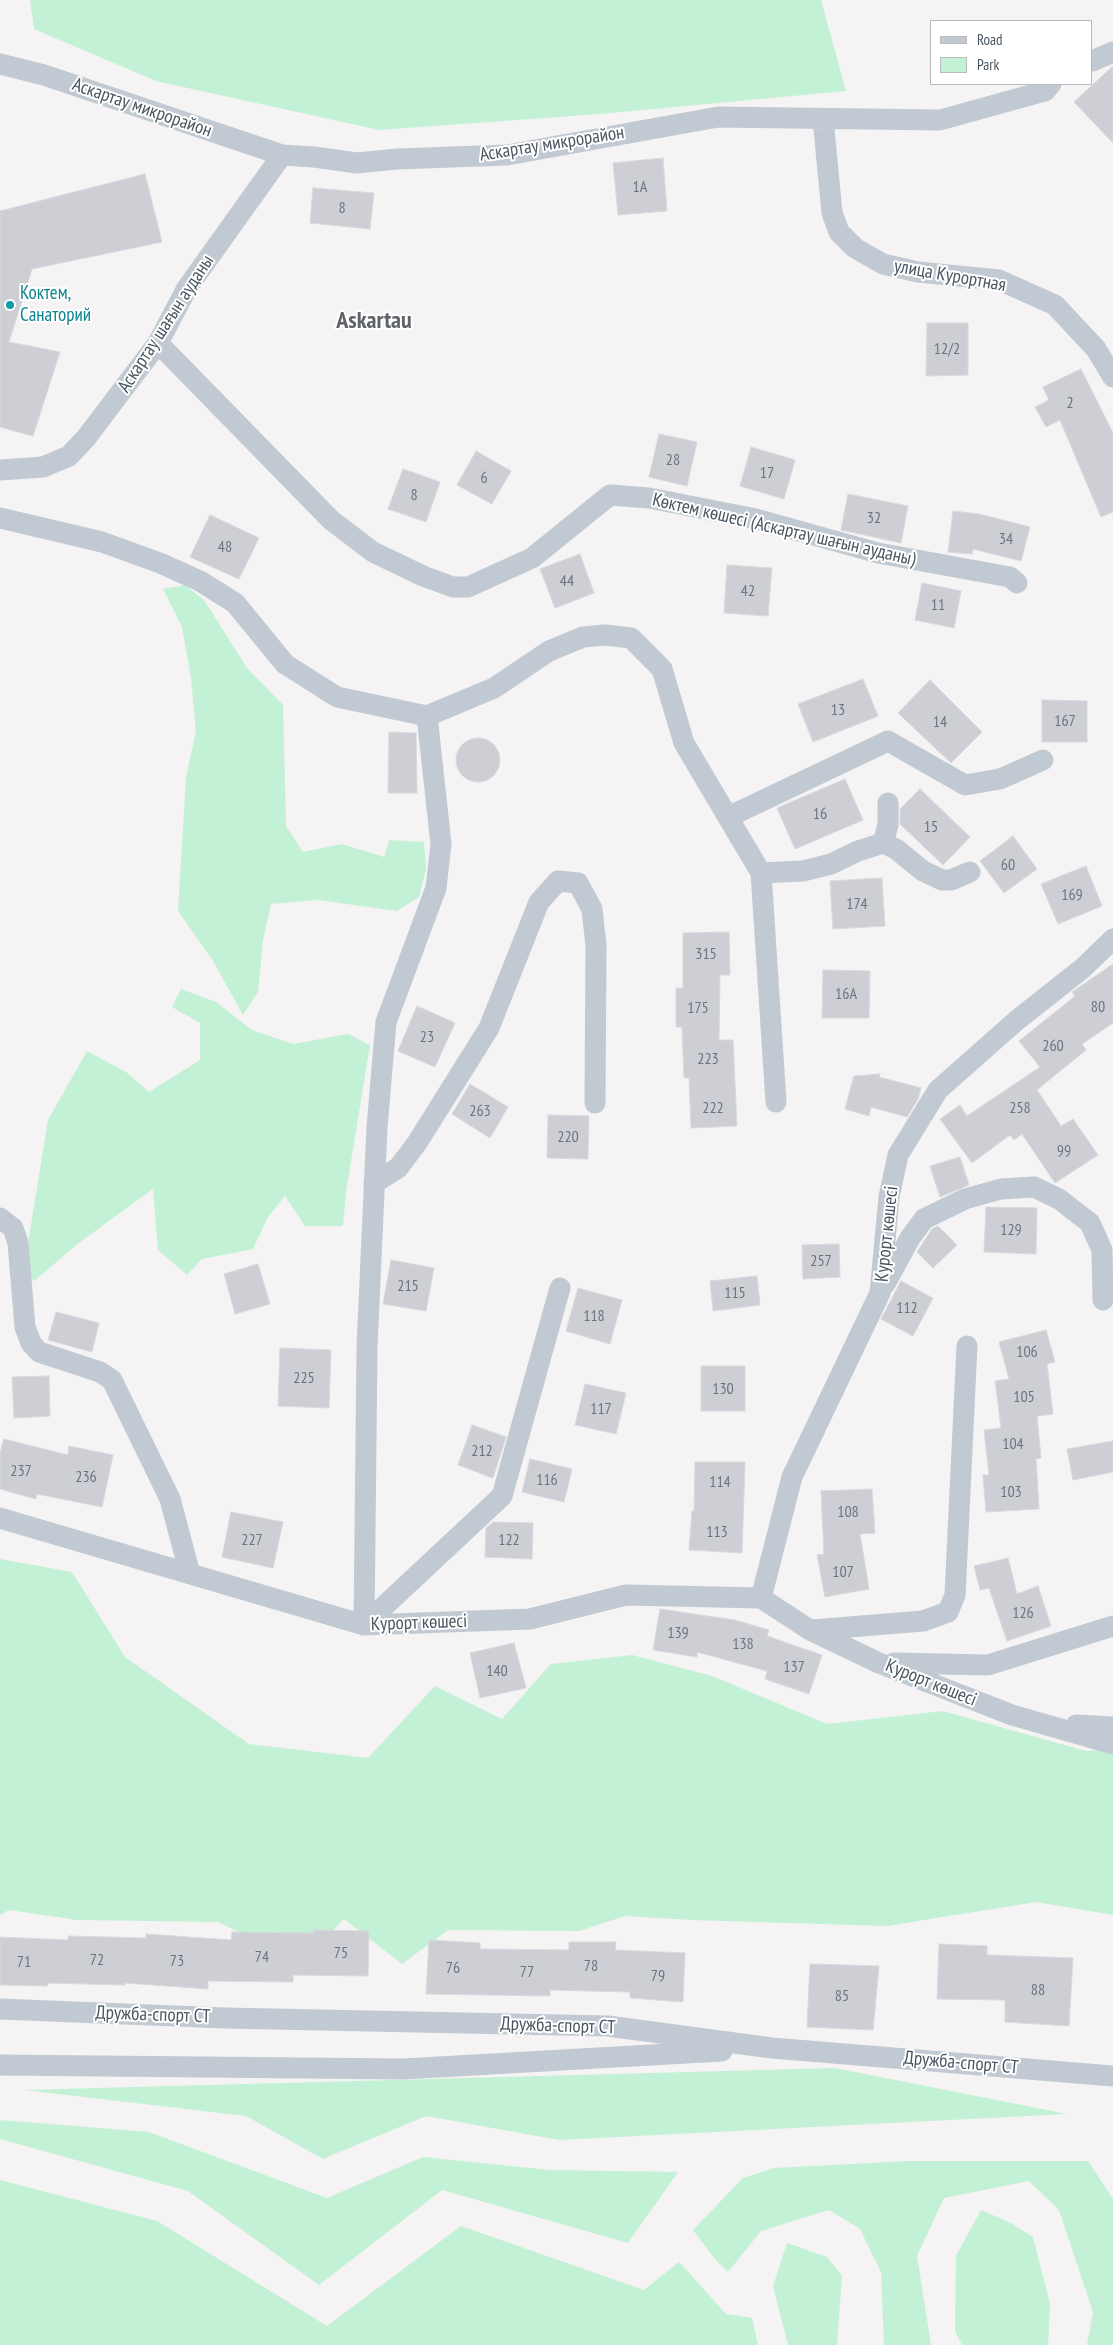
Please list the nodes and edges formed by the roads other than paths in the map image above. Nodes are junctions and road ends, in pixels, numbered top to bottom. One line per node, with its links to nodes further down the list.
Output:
1 (1113, 52): 2 (street)
2 (1093, 61)
3 (0, 64): 6 (street, Аскартау микрорайон)
4 (1050, 85): 5 (street, Аскартау микрорайон)
5 (823, 120): 6 (street, Аскартау микрорайон); 8 (street, улица Курортная)
6 (282, 155): 7 (street, Аскартау шағын ауданы)
7 (158, 343): 9 (street, Аскартау шағын ауданы); 11 (street, Көктем көшесі (Аскартау шағын ауданы))
8 (1113, 377)
9 (0, 470)
10 (0, 518): 12 (street)
11 (1017, 583)
12 (427, 716): 15 (street); 22 (street)
13 (1043, 760): 15 (street)
14 (888, 803): 16 (street)
15 (728, 816): 18 (street)
16 (882, 843): 17 (street); 18 (street)
17 (970, 872)
18 (762, 873): 20 (street)
19 (1113, 939): 25 (street, Курорт көшесі)
20 (776, 1102)
21 (594, 1103): 22 (street)
22 (374, 1183): 31 (street)
23 (0, 1218): 29 (street)
24 (560, 1288): 31 (street)
25 (880, 1293): 26 (street); 30 (street, Курорт көшесі)
26 (1103, 1300)
27 (967, 1346): 33 (street)
28 (0, 1518): 29 (street, Курорт көшесі)
29 (190, 1574): 31 (street, Курорт көшесі)
30 (761, 1598): 31 (street, Курорт көшесі); 33 (street, Курорт көшесі)
31 (364, 1625)
32 (1113, 1626): 34 (street)
33 (810, 1630): 34 (street, Курорт көшесі)
34 (879, 1663): 35 (street, Курорт көшесі)
35 (1043, 1723): 36 (street); 37 (street, Курорт көшесі)
36 (1113, 1727)
37 (1113, 1744)
38 (0, 2009): 39 (street, Дружба-спорт СТ)
39 (772, 2048): 40 (street); 41 (street, Дружба-спорт СТ)
40 (0, 2065)
41 (1113, 2076)

